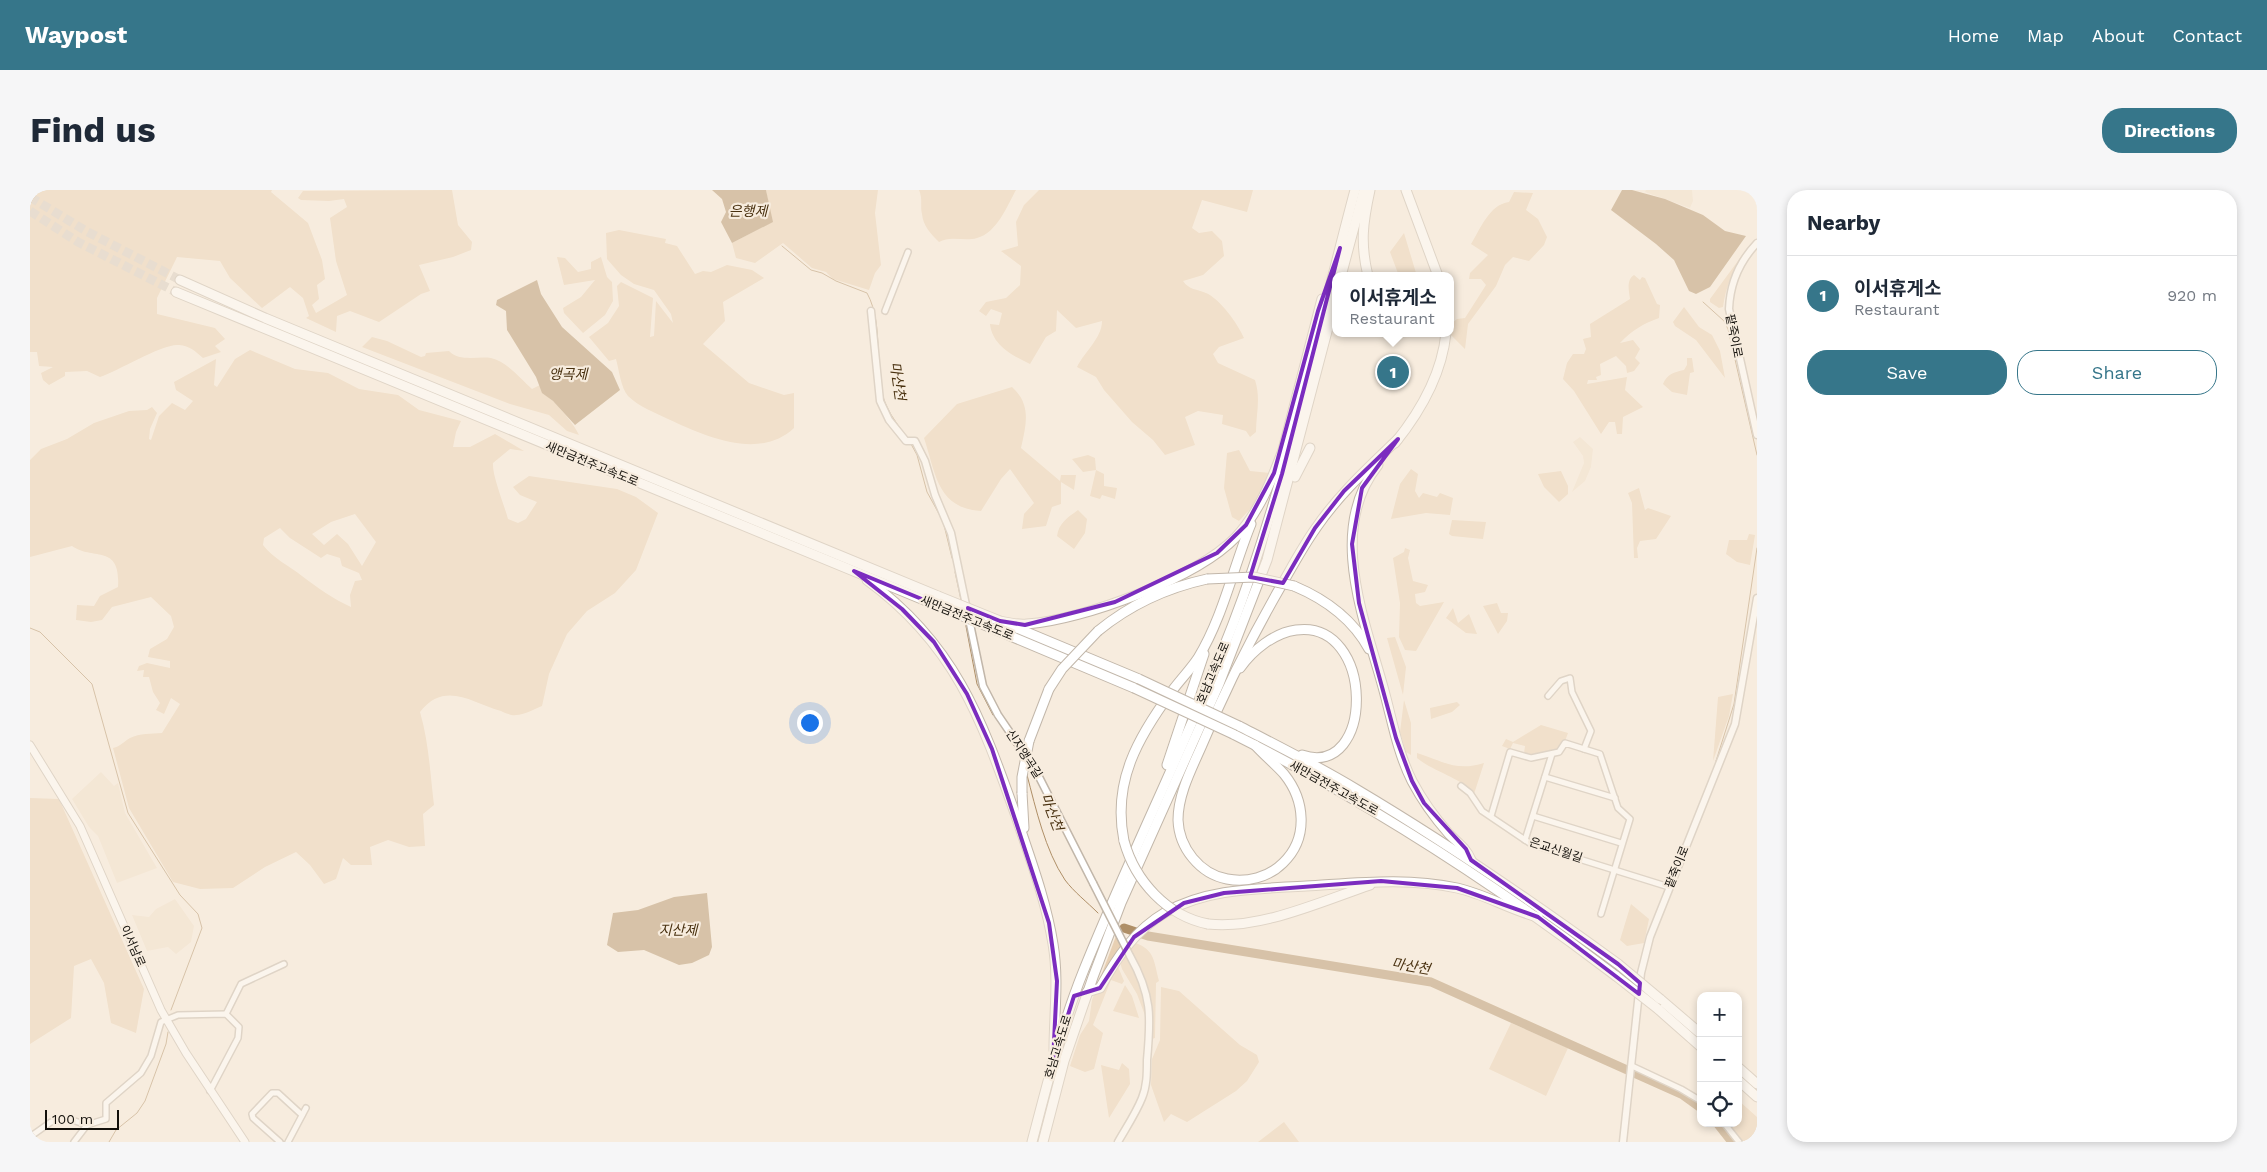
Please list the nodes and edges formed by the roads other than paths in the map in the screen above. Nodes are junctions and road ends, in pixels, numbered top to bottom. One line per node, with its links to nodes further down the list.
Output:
1 (1355, 190): 6 (highway, 호남고속도로)
2 (1364, 190): 9 (highway)
3 (1370, 190): 10 (highway)
4 (1406, 190): 11 (highway)
5 (1757, 242): 19 (street, 팥죽이로)
6 (1340, 248): 8 (highway, 호남고속도로); 22 (highway)
7 (908, 252): 15 (street)
8 (1334, 272)
9 (1342, 272)
10 (1367, 272)
11 (1437, 272)
12 (180, 280): 26 (highway, 새만금전주고속도로, bridge)
13 (1332, 282): 42 (highway, 호남고속도로)
14 (176, 292): 24 (highway, 새만금전주고속도로)
15 (885, 310)
16 (871, 311): 78 (street, 신지앵곡길, bridge)
17 (1332, 312): 23 (highway, 호남고속도로)
18 (1445, 337): 20 (highway)
19 (1757, 436)
20 (1398, 439): 28 (highway); 29 (highway)
21 (1310, 448): 23 (highway)
22 (1256, 512): 26 (highway); 27 (highway)
23 (1267, 560): 43 (highway, 호남고속도로)
24 (854, 572): 32 (highway, 새만금전주고속도로, bridge); 46 (highway)
25 (1757, 598): 50 (street, 팥죽이로)
26 (1000, 622): 33 (highway, 새만금전주고속도로, bridge)
27 (1213, 628): 42 (highway); 49 (highway, bridge)
28 (1376, 662): 46 (highway, bridge); 47 (highway)
29 (1227, 686): 33 (highway); 37 (highway)
30 (1548, 696): 34 (street)
31 (30, 745): 56 (main road, 이서남로)
32 (1255, 745): 37 (highway); 52 (highway, 새만금전주고속도로)
33 (1280, 748): 47 (highway, 새만금전주고속도로)
34 (1584, 749): 35 (street); 39 (street)
35 (1552, 754): 36 (street); 40 (street)
36 (1545, 777): 39 (street); 41 (street)
37 (1185, 783): 43 (highway)
38 (1460, 786): 40 (street, 은교신월길)
39 (1614, 798): 45 (street)
40 (1491, 816): 44 (street, 은교신월길)
41 (1533, 816): 44 (street); 45 (street)
42 (1150, 818): 59 (highway, 호남고속도로)
43 (1151, 838): 54 (highway, 호남고속도로)
44 (1525, 840): 48 (street, 은교신월길)
45 (1621, 843): 48 (street)
46 (1028, 850): 59 (highway)
47 (1470, 860): 57 (highway, 새만금전주고속도로, bridge)
48 (1613, 868): 50 (street, 은교신월길); 51 (street)
49 (1381, 881): 52 (highway); 54 (highway)
50 (1669, 887): 60 (street, 팥죽이로)
51 (1601, 914)
52 (1538, 917): 58 (highway, 새만금전주고속도로, bridge)
53 (284, 964): 55 (street)
54 (1087, 992): 77 (highway, 호남고속도로)
55 (226, 1014): 56 (street); 64 (street)
56 (167, 1020): 64 (main road, 이서남로); 69 (street)
57 (1697, 1031)
58 (1697, 1043)
59 (1053, 1062): 76 (highway, 호남고속도로)
60 (1632, 1067): 66 (street); 79 (street, 팥죽이로)
61 (1742, 1071): 63 (highway)
62 (1740, 1082): 65 (highway)
63 (1757, 1084)
64 (210, 1091): 73 (main road, 이서남로)
65 (1757, 1098)
66 (1697, 1099)
67 (306, 1108): 68 (street)
68 (302, 1116): 74 (street); 75 (street)
69 (87, 1125): 71 (street); 72 (street)
70 (1727, 1127): 80 (street)
71 (34, 1134)
72 (74, 1142)
73 (245, 1142)
74 (280, 1142)
75 (288, 1142)
76 (1032, 1142)
77 (1043, 1142)
78 (1118, 1142)
79 (1623, 1142)
80 (1739, 1142)

